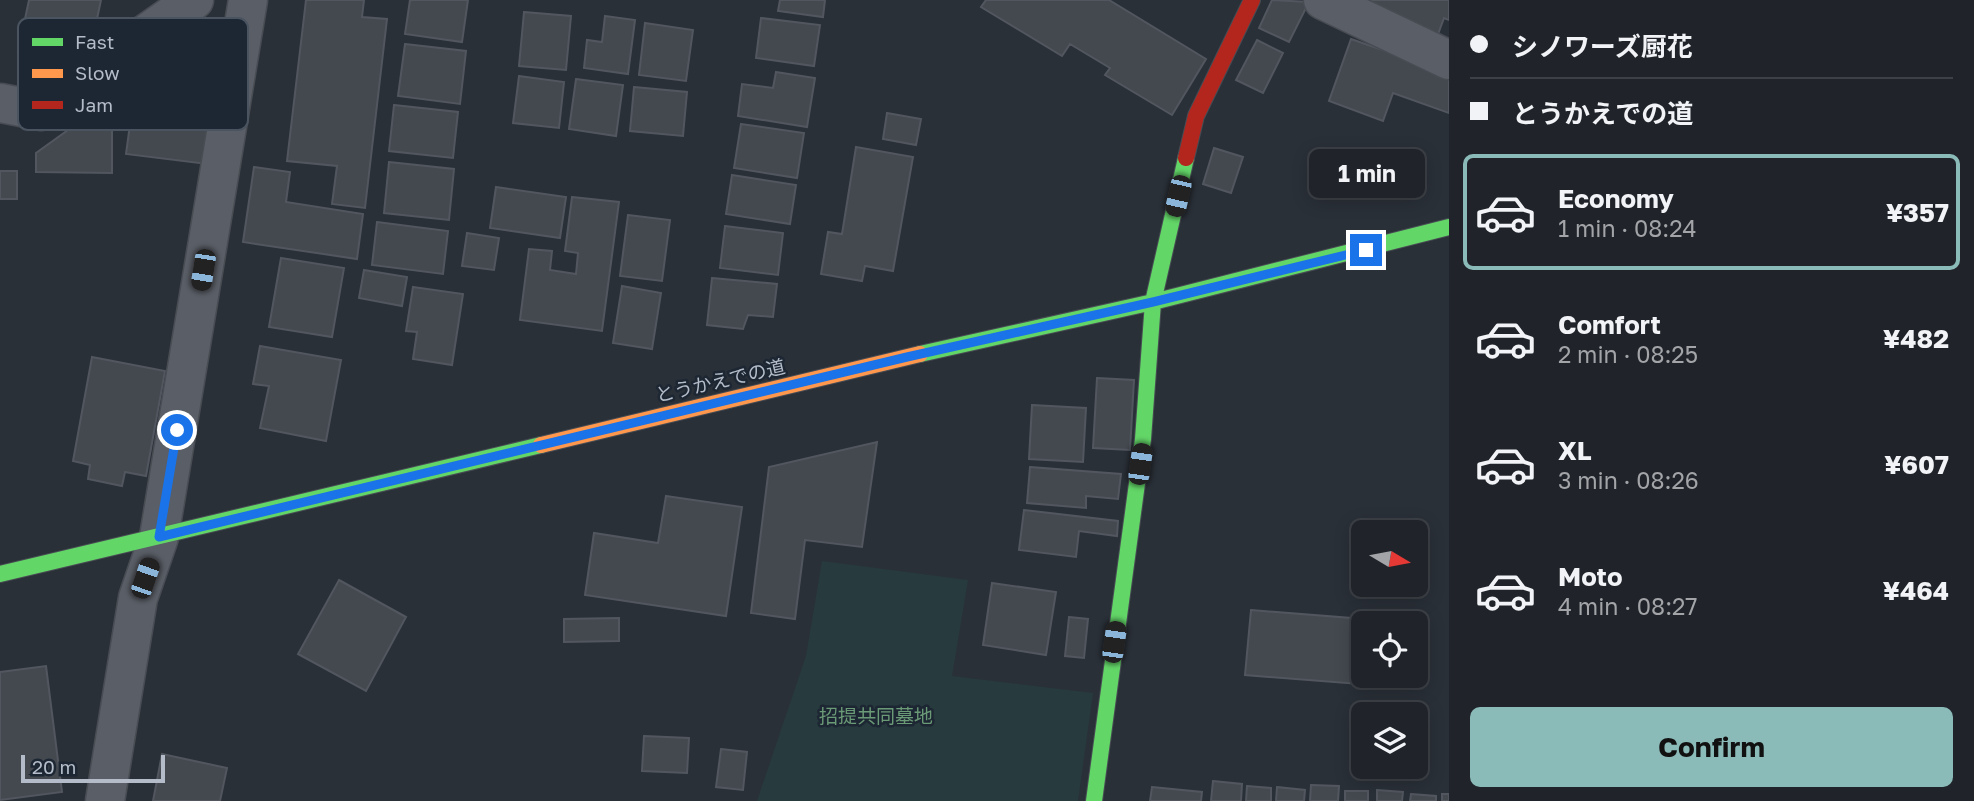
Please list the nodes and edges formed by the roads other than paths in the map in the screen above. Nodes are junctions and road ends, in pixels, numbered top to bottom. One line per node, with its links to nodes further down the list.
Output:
1 (194, 0): 5 (street)
2 (248, 0): 6 (street)
3 (1252, 0): 12 (street)
4 (1323, 0): 7 (street)
5 (168, 18)
6 (245, 18)
7 (1449, 60)
8 (0, 103): 9 (street)
9 (18, 106)
10 (226, 130): 13 (street)
11 (1449, 227): 12 (street, とうかえでの道)
12 (1153, 302): 13 (street, とうかえでの道); 16 (street)
13 (159, 537): 14 (street, とうかえでの道); 15 (street)
14 (0, 574)
15 (105, 801)
16 (1094, 801)

